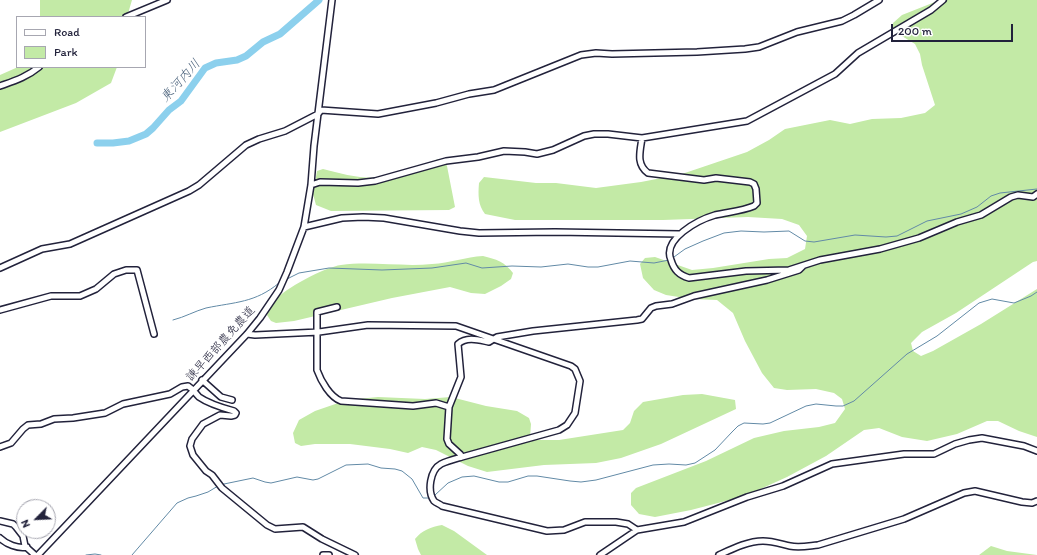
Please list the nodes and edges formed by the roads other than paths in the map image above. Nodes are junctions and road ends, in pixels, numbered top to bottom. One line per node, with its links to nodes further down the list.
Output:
1 (167, 0): 5 (street)
2 (332, 0): 8 (street, 諫早西部農免農道)
3 (879, 0): 8 (street)
4 (943, 0): 9 (street)
5 (128, 16)
6 (38, 68): 7 (street)
7 (0, 86)
8 (318, 114): 10 (street, 諫早西部農免農道); 15 (street)
9 (642, 138): 10 (street); 13 (street)
10 (311, 185): 12 (street, 諫早西部農免農道)
11 (1037, 194): 14 (street)
12 (304, 227): 13 (street); 20 (street, 諫早西部農免農道)
13 (680, 234): 14 (street)
14 (803, 266): 21 (street)
15 (0, 268)
16 (337, 307): 18 (street)
17 (0, 310): 19 (street)
18 (316, 332): 20 (street); 21 (street); 25 (street)
19 (154, 334)
20 (247, 334): 22 (street, 諫早西部農免農道)
21 (495, 339): 25 (street); 28 (street)
22 (202, 380): 23 (street, 諫早西部農免農道); 24 (street)
23 (193, 390): 26 (street); 34 (street, 諫早西部農免農道); 37 (street)
24 (232, 400)
25 (449, 407): 28 (street)
26 (0, 447)
27 (1037, 451): 31 (street)
28 (462, 457): 31 (street)
29 (1037, 501): 39 (street)
30 (0, 521): 33 (street)
31 (637, 530): 38 (street)
32 (0, 538): 33 (street)
33 (26, 547): 34 (street)
34 (37, 555)
35 (323, 555): 36 (street)
36 (329, 555)
37 (355, 555)
38 (600, 555)
39 (719, 555)

